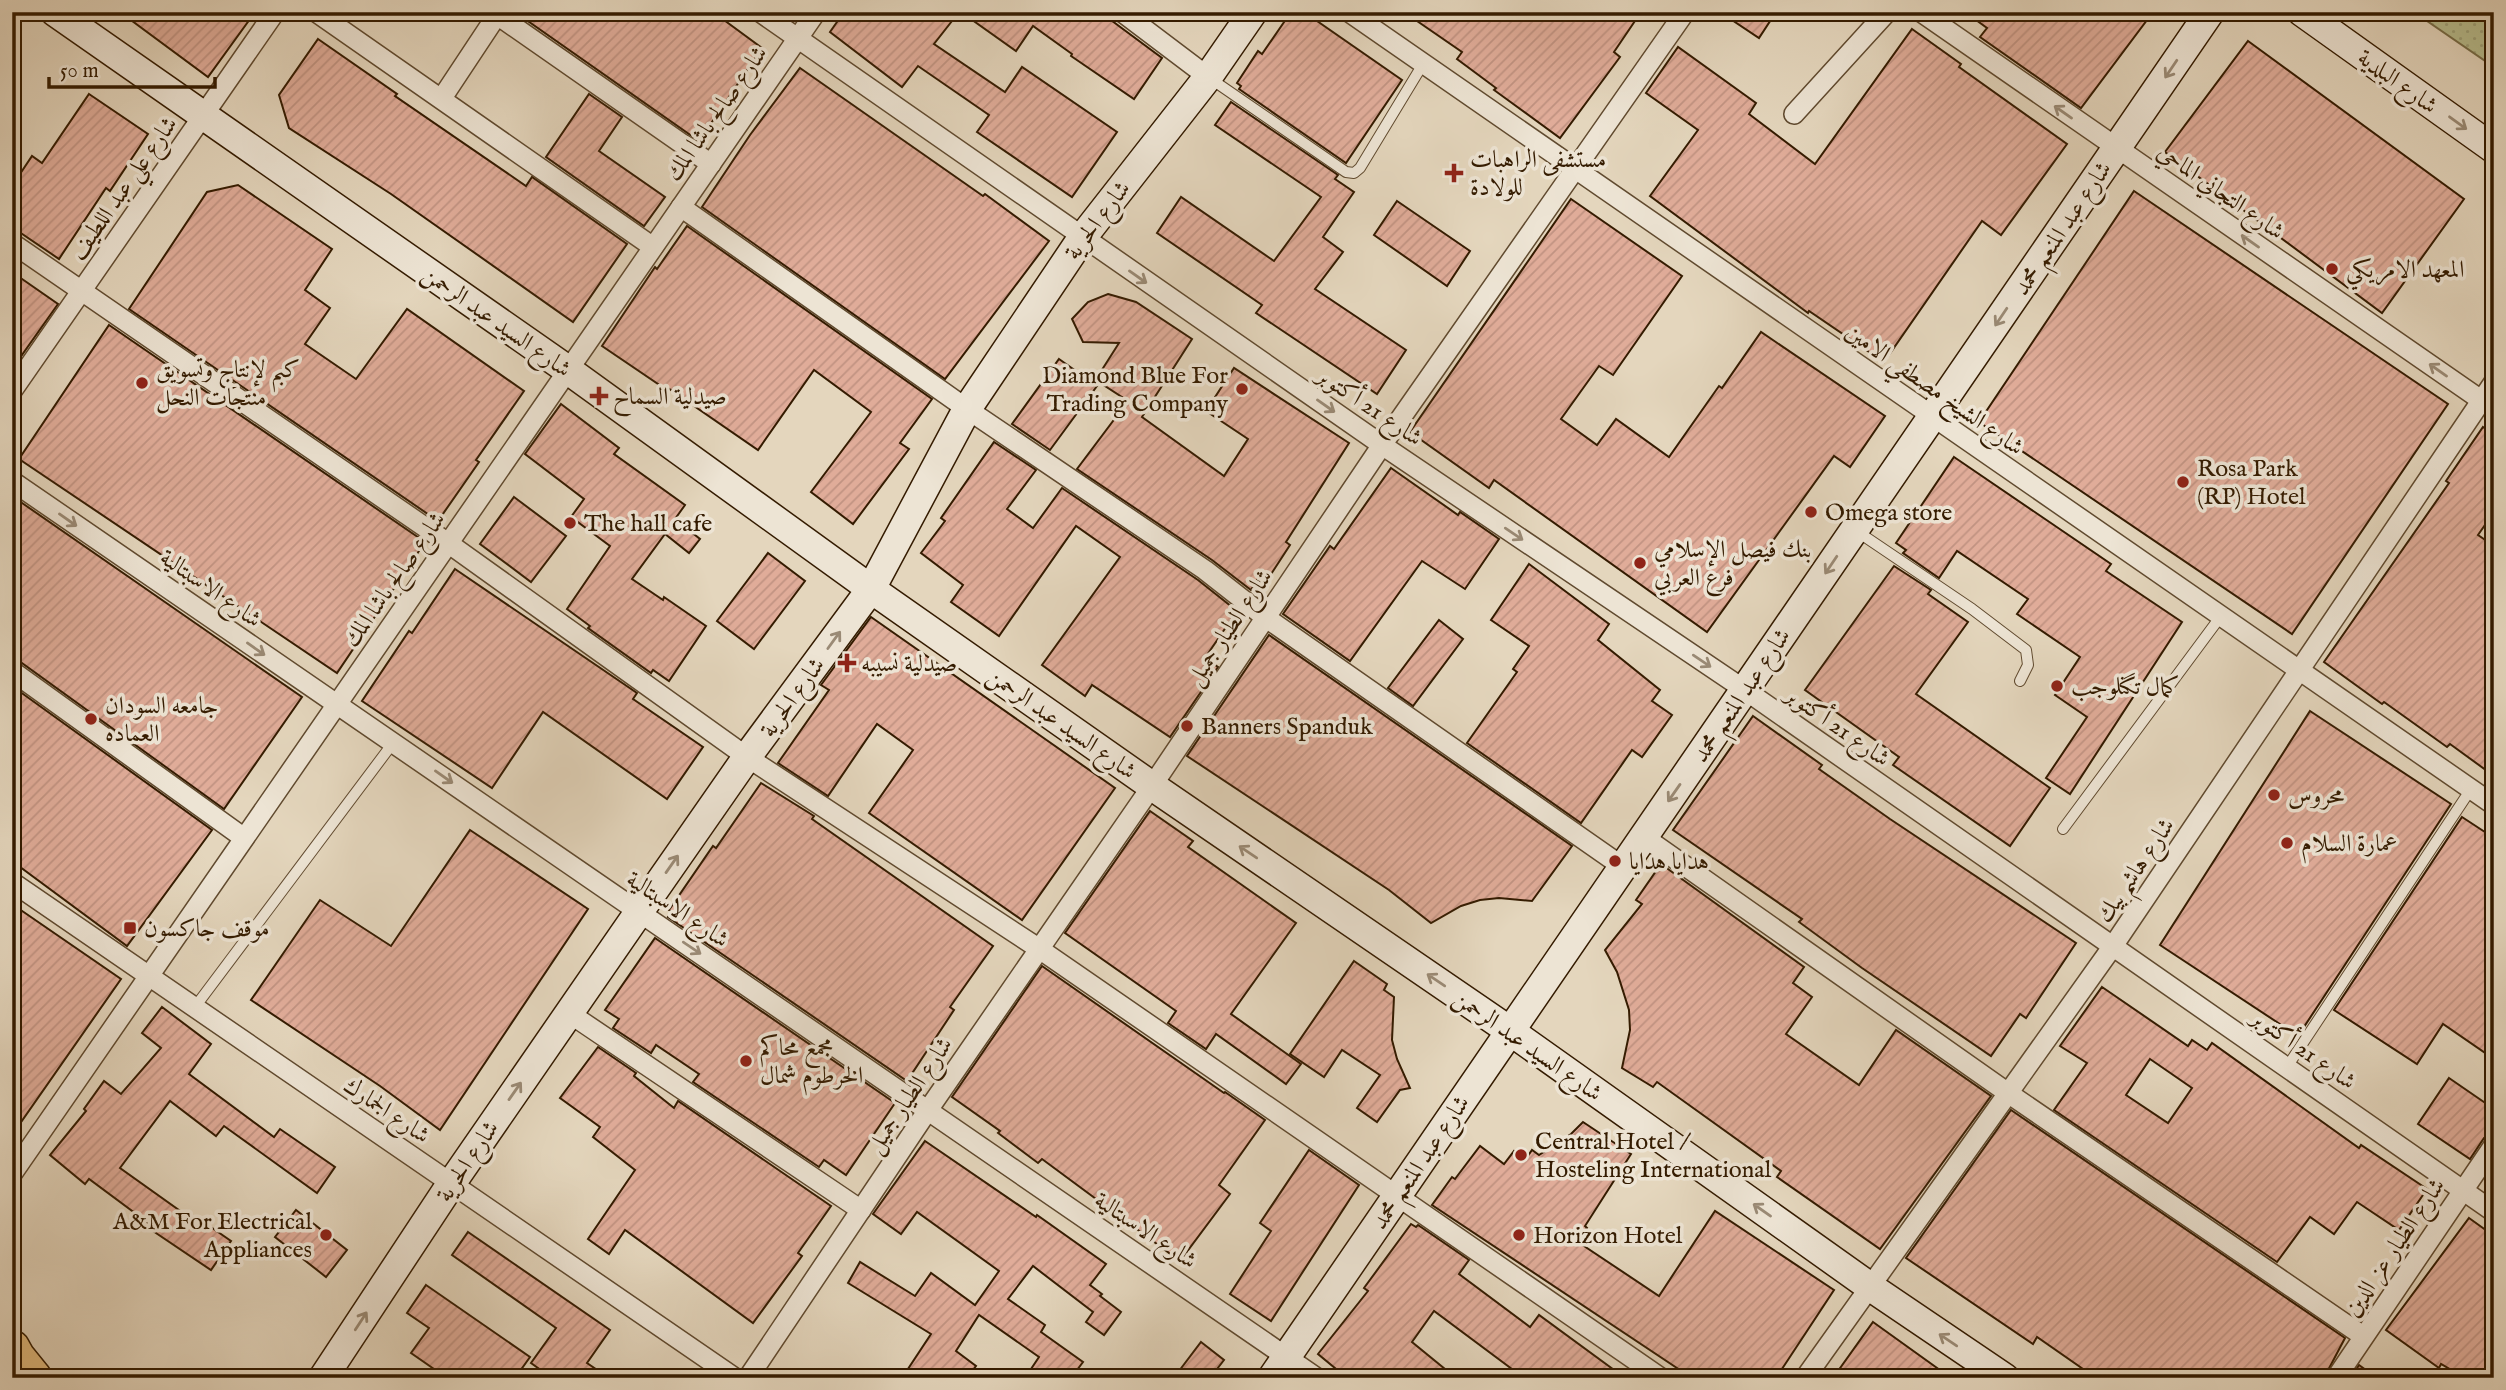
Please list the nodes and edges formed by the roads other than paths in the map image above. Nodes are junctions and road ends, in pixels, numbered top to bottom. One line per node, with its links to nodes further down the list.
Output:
1 (54, 12): 19 (street, شارع السيد عبد الرحمن)
2 (275, 12): 19 (street, شارع علي عبد اللطيف)
3 (316, 12): 18 (street)
4 (760, 12): 15 (street, شارع 21 أكتوبر)
5 (816, 12): 15 (street, شارع صالح باشا المك)
6 (1122, 12): 17 (street)
7 (1253, 12): 17 (street, شارع الحرية)
8 (1349, 12): 16 (street, شارع الشيخ مصطفي الامين)
9 (1685, 12): 24 (street, شارع الطيار جميل)
10 (1887, 12): 20 (street)
11 (1922, 12): 21 (street, شارع التجاني الماحي, one-way to 11)
12 (2210, 12): 21 (street, شارع عبد المنعم محمد, one-way to 21)
13 (2302, 12): 22 (street, شارع البلدية, one-way to 22)
14 (495, 13): 18 (street); 23 (street)
15 (797, 40): 23 (street, شارع صالح باشا المك); 26 (street, شارع 21 أكتوبر)
16 (1423, 64): 17 (lane); 24 (street, شارع الشيخ مصطفي الامين)
17 (1208, 77): 26 (street, شارع الحرية)
18 (442, 98): 28 (street)
19 (204, 114): 29 (street, شارع علي عبد اللطيف); 30 (street, شارع السيد عبد الرحمن)
20 (1794, 114)
21 (2116, 149): 33 (street, شارع التجاني الماحي, one-way to 21); 35 (street, شارع عبد المنعم محمد, one-way to 35)
22 (2494, 149)
23 (711, 164): 25 (street, شارع صالح باشا المك)
24 (1575, 169): 35 (street, شارع الشيخ مصطفي الامين); 36 (street, شارع الطيار جميل)
25 (681, 207): 28 (street, شارع صالح باشا المك); 34 (street)
26 (1082, 238): 34 (street, شارع الحرية); 36 (street, شارع 21 أكتوبر, one-way to 36)
27 (12, 243): 29 (street)
28 (653, 247): 30 (street, شارع صالح باشا المك)
29 (83, 290): 32 (street, شارع علي عبد اللطيف); 39 (street)
30 (568, 370): 39 (street, شارع صالح باشا المك); 40 (street, شارع السيد عبد الرحمن)
31 (2494, 382): 33 (street, شارع هاشم بيك)
32 (12, 391)
33 (2487, 405): 43 (street, شارع هاشم بيك)
34 (967, 409): 40 (street, شارع الحرية); 42 (street)
35 (1933, 416): 38 (street, شارع عبد المنعم محمد); 41 (street, شارع الشيخ مصطفي الامين)
36 (1382, 445): 42 (street, شارع الطيار جميل); 46 (street, شارع 21 أكتوبر, one-way to 46)
37 (12, 481): 47 (street, شارع الاسبتالية, one-way to 47)
38 (1855, 529): 45 (lane); 46 (street, شارع عبد المنعم محمد, one-way to 46)
39 (448, 544): 47 (street, شارع صالح باشا المك); 49 (street)
40 (871, 589): 49 (street, شارع الحرية, one-way to 40); 50 (street, شارع السيد عبد الرحمن)
41 (2221, 616): 43 (street, شارع الشيخ مصطفي الامين); 53 (lane)
42 (1265, 617): 50 (street, شارع الطيار جميل); 56 (street)
43 (2298, 669): 51 (street, شارع الشيخ مصطفي الامين); 59 (street, شارع هاشم بيك)
44 (12, 671): 55 (street)
45 (2021, 681)
46 (1745, 690): 54 (street, شارع عبد المنعم محمد, one-way to 54); 59 (street, شارع 21 أكتوبر)
47 (337, 704): 48 (street, شارع الاسبتالية); 55 (street, شارع صالح باشا المك)
48 (393, 743): 58 (street, شارع الاسبتالية, one-way to 58); 62 (lane)
49 (747, 757): 58 (street, شارع الحرية, one-way to 49); 60 (street)
50 (1152, 786): 60 (street, شارع الطيار جميل); 64 (street, شارع السيد عبد الرحمن, one-way to 50)
51 (2471, 789): 52 (street, شارع الشيخ مصطفي الامين); 65 (lane)
52 (2494, 805)
53 (2063, 829)
54 (1643, 837): 56 (street, شارع عبد المنعم محمد); 66 (street)
55 (244, 838): 61 (street, شارع صالح باشا المك)
56 (1623, 867): 64 (street, شارع عبد المنعم محمد)
57 (12, 882): 61 (street, شارع الجمارك)
58 (639, 912): 63 (street, شارع الحرية); 67 (street, شارع الاسبتالية, one-way to 67)
59 (2113, 946): 65 (street, شارع 21 أكتوبر); 66 (street, شارع هاشم بيك)
60 (1038, 948): 67 (street, شارع الطيار جميل); 72 (street)
61 (149, 976): 62 (street, شارع الجمارك); 69 (street, شارع صالح باشا المك)
62 (194, 1007): 70 (street, شارع الجمارك)
63 (569, 1013): 70 (street, شارع الحرية, one-way to 63); 73 (street)
64 (1510, 1031): 72 (street, شارع عبد المنعم محمد); 75 (street, شارع السيد عبد الرحمن, one-way to 64)
65 (2287, 1067): 71 (street, شارع 21 أكتوبر)
66 (2008, 1093): 75 (street, شارع هاشم بيك); 76 (street)
67 (928, 1110): 73 (street, شارع الطيار جميل); 78 (street, شارع الاسبتالية)
68 (2494, 1145): 71 (street, شارع الطيار عز الدين)
69 (12, 1174)
70 (452, 1184): 80 (street, شارع الحرية, one-way to 70); 81 (street, شارع الجمارك)
71 (2463, 1190): 74 (street, شارع 21 أكتوبر); 76 (street, شارع الطيار عز الدين)
72 (1398, 1195): 78 (street, شارع عبد المنعم محمد); 84 (street)
73 (861, 1210): 82 (street, شارع الطيار جميل)
74 (2494, 1212)
75 (1869, 1286): 85 (street, شارع هاشم بيك); 86 (street, شارع السيد عبد الرحمن, one-way to 75)
76 (2363, 1336): 87 (street, شارع الطيار عز الدين)
77 (12, 1348): 79 (highway)
78 (1280, 1367): 83 (street, شارع الاسبتالية)
79 (34, 1378)
80 (323, 1378)
81 (735, 1378)
82 (748, 1378)
83 (1317, 1378)
84 (1661, 1378)
85 (1805, 1378)
86 (2005, 1378)
87 (2336, 1378)

